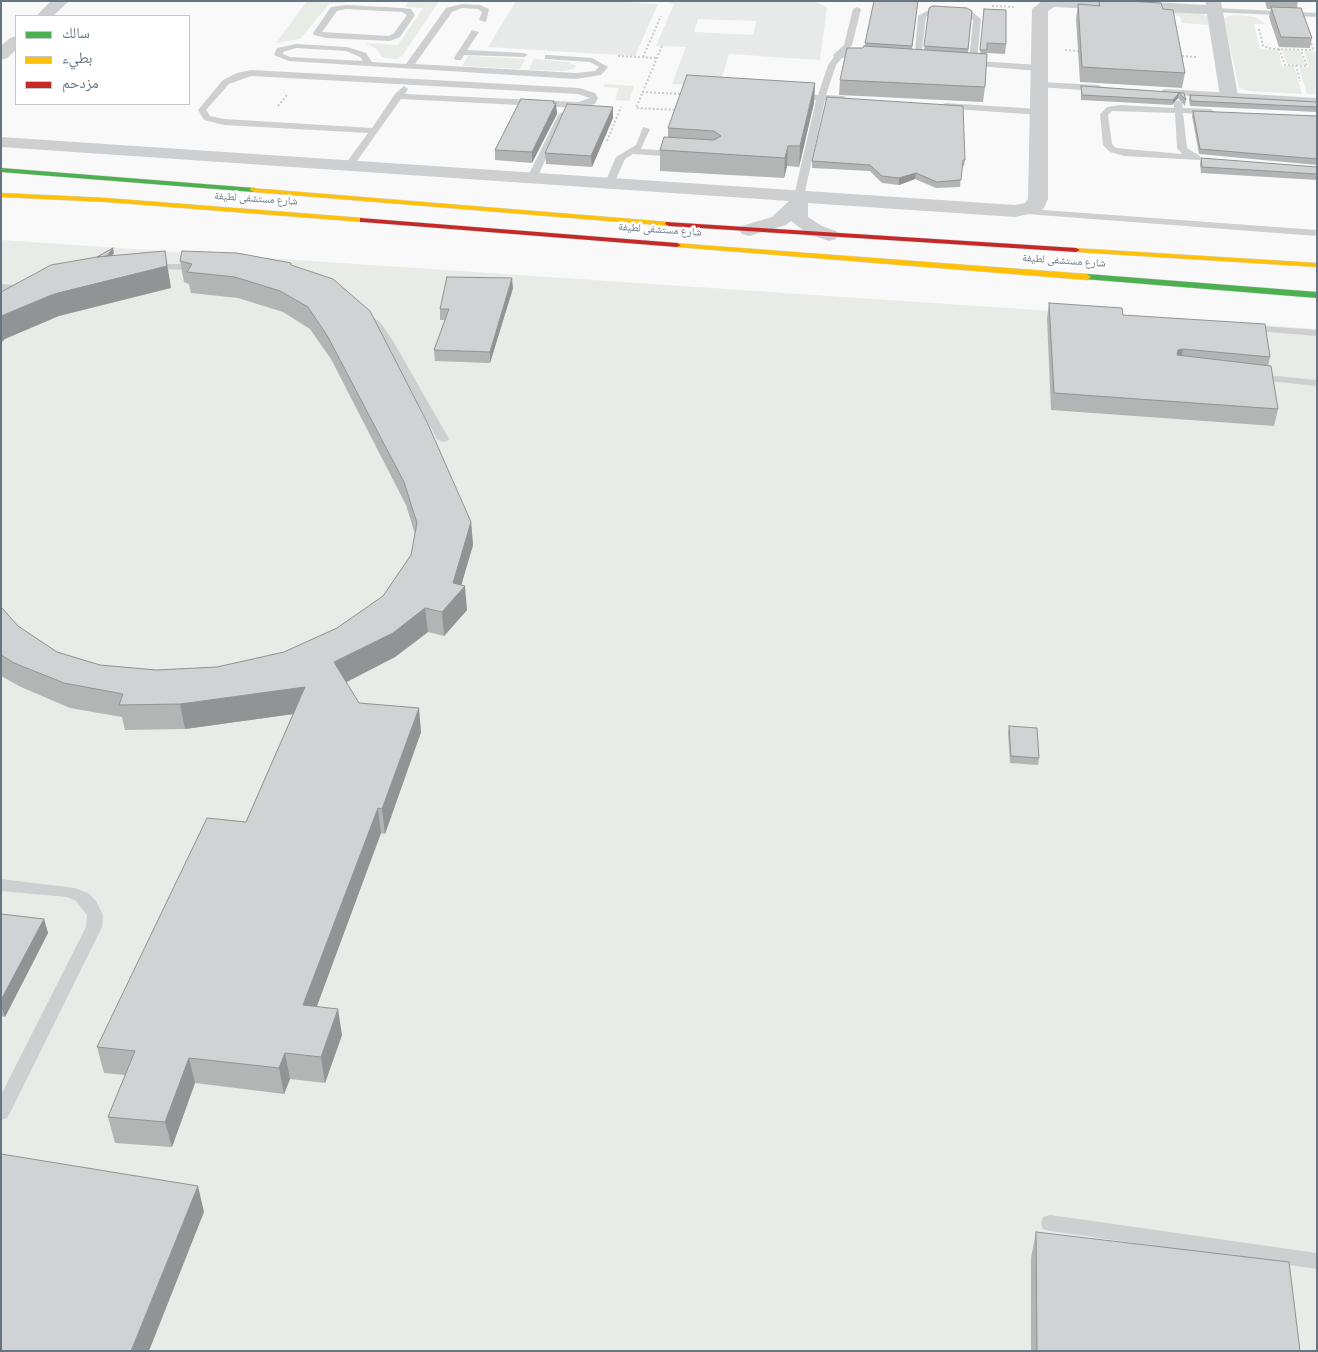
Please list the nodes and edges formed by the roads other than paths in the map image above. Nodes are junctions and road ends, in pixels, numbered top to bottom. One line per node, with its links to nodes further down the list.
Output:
1 (61, 1): 9 (street)
2 (400, 1): 7 (lane)
3 (1265, 1): 8 (lane)
4 (469, 4): 11 (lane); 26 (lane)
5 (1214, 6): 8 (lane); 28 (street); 35 (street)
6 (857, 9): 16 (lane)
7 (395, 10): 7 (lane)
8 (1268, 13): 10 (lane)
9 (45, 15)
10 (1317, 15)
11 (482, 20)
12 (475, 32): 14 (lane)
13 (15, 42): 15 (street)
14 (462, 52): 17 (lane); 27 (lane)
15 (1, 55)
16 (837, 55): 19 (lane); 36 (lane)
17 (524, 56)
18 (548, 57): 27 (lane)
19 (877, 58)
20 (907, 60): 21 (lane)
21 (916, 60): 22 (lane); 25 (lane)
22 (926, 61)
23 (954, 63): 25 (lane)
24 (369, 64): 24 (lane); 26 (lane)
25 (973, 64): 28 (lane)
26 (414, 66): 27 (lane); 29 (lane)
27 (450, 68)
28 (1040, 68): 30 (lane); 41 (street)
29 (408, 82): 33 (lane); 33 (lane); 45 (lane)
30 (1108, 89)
31 (1157, 92): 32 (lane)
32 (1176, 93): 35 (lane); 40 (lane)
33 (398, 96): 45 (lane)
34 (782, 96): 36 (lane)
35 (1229, 96): 38 (lane)
36 (821, 98): 37 (lane); 56 (lane)
37 (851, 100)
38 (1317, 101)
39 (939, 105): 41 (lane)
40 (1179, 111): 40 (lane); 42 (lane)
41 (1039, 112): 57 (street)
42 (1218, 112)
43 (562, 115): 51 (lane)
44 (646, 129): 47 (lane)
45 (374, 131): 49 (lane)
46 (1, 142): 49 (street)
47 (629, 151): 48 (lane); 53 (lane)
48 (685, 155)
49 (350, 166): 51 (street)
50 (1, 170): 52 (main road, شارع مستشفى لطيفة)
51 (532, 178): 53 (street)
52 (135, 179): 55 (main road); 58 (main road, شارع مستشفى لطيفة)
53 (610, 183): 56 (street)
54 (1, 195): 55 (main road, شارع مستشفى لطيفة)
55 (106, 200): 66 (main road, شارع مستشفى لطيفة)
56 (798, 201): 57 (street); 58 (street); 60 (street)
57 (1015, 211): 59 (lane)
58 (749, 230): 60 (main road, شارع مستشفى لطيفة)
59 (1317, 233)
60 (829, 235): 61 (main road, شارع مستشفى لطيفة)
61 (1317, 265)
62 (208, 267): 63 (lane)
63 (139, 268)
64 (1, 287): 65 (lane)
65 (1, 295)
66 (1317, 295)
67 (359, 308): 72 (lane)
68 (1240, 328): 69 (lane)
69 (1317, 333)
70 (1239, 375): 71 (lane)
71 (1317, 383)
72 (443, 438)
73 (1, 885): 74 (lane)
74 (1, 1113)
75 (1050, 1223): 76 (lane)
76 (1317, 1261)

